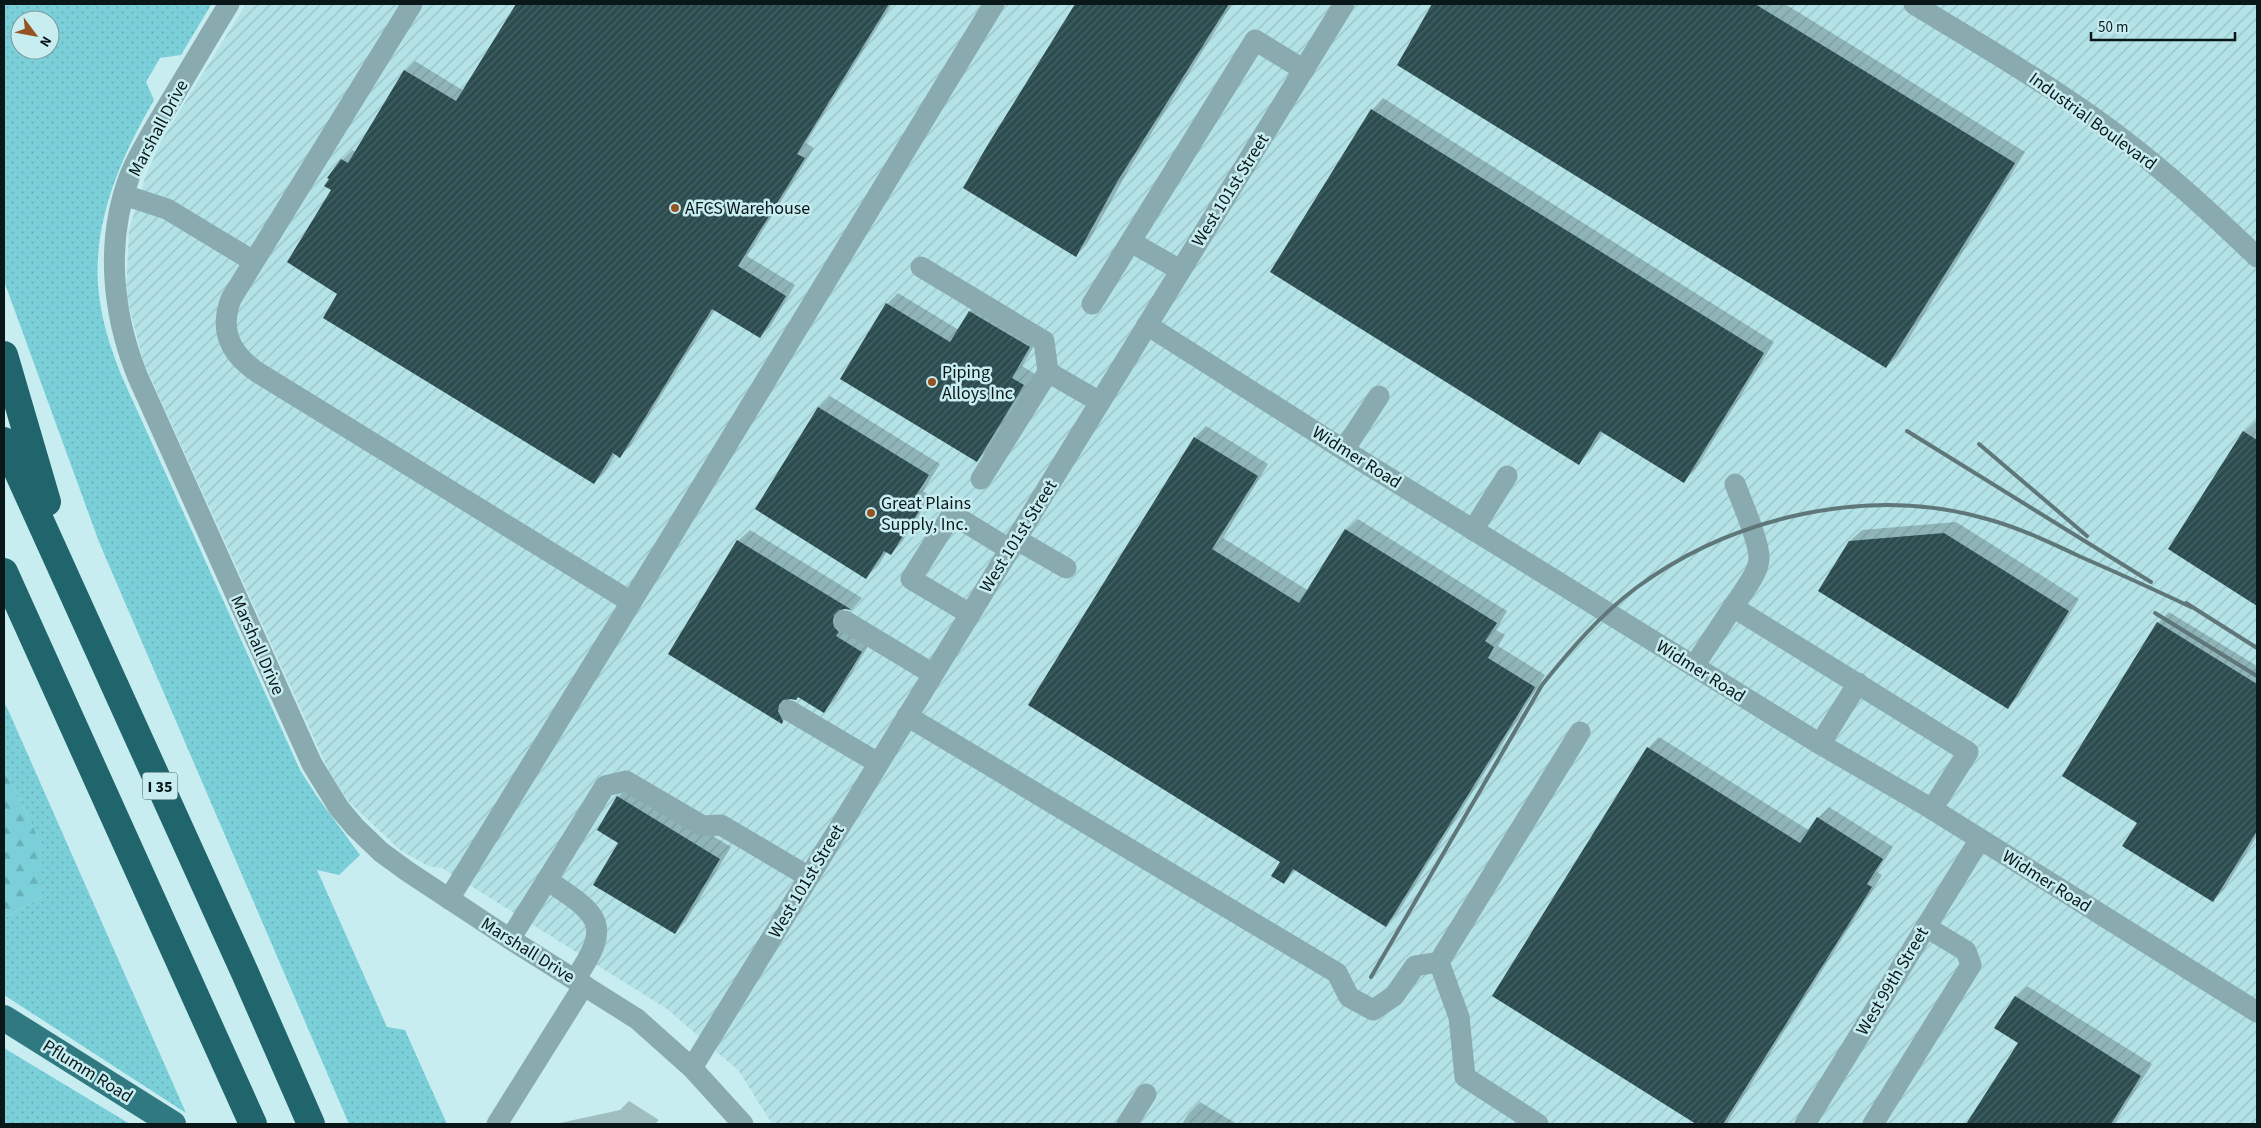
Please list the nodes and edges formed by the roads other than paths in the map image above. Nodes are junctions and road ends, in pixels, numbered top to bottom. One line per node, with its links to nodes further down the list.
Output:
1 (229, 4): 7 (street, Marshall Drive)
2 (412, 4): 10 (street)
3 (994, 4): 29 (street)
4 (1344, 4): 6 (street, West 101st Street)
5 (1914, 4): 9 (street, Industrial Boulevard)
6 (1304, 70): 8 (street); 12 (street, West 101st Street)
7 (124, 196): 10 (street); 47 (street, Marshall Drive)
8 (1131, 242): 12 (street); 13 (street)
9 (2257, 257)
10 (253, 261): 29 (street)
11 (921, 267): 16 (street)
12 (1180, 270): 14 (street, West 101st Street)
13 (1092, 304)
14 (1147, 325): 18 (street, West 101st Street); 20 (street, Widmer Road)
15 (4, 355): 28 (highway)
16 (1048, 372): 18 (street); 22 (street)
17 (1379, 396): 20 (street)
18 (1100, 402): 25 (street, West 101st Street)
19 (4, 441): 28 (highway, I 35)
20 (1344, 450): 24 (street, Widmer Road)
21 (1508, 476): 24 (street)
22 (981, 479)
23 (1735, 484): 31 (street)
24 (1473, 530): 34 (street, Widmer Road)
25 (1013, 544): 26 (street); 32 (street, West 101st Street); 32 (street)
26 (1066, 568)
27 (4, 572): 37 (highway)
28 (75, 599): 58 (highway, I 35)
29 (631, 602): 47 (street)
30 (4, 603): 37 (highway)
31 (1733, 607): 34 (street); 36 (street)
32 (970, 614): 35 (street, West 101st Street)
33 (845, 621): 35 (street)
34 (1694, 666): 41 (street, Widmer Road)
35 (933, 674): 39 (street, West 101st Street)
36 (1858, 683): 41 (street); 43 (street)
37 (57, 690): 57 (highway)
38 (790, 711): 42 (street)
39 (907, 716): 42 (street, West 101st Street); 50 (street)
40 (1580, 732): 50 (street)
41 (1820, 744): 43 (street, Widmer Road)
42 (878, 763): 45 (street, West 101st Street)
43 (1932, 809): 44 (street, Widmer Road)
44 (1980, 838): 48 (street, West 99th Street); 52 (street, Widmer Road)
45 (809, 877): 46 (street); 54 (street, West 101st Street)
46 (547, 880): 49 (street); 51 (street)
47 (449, 899): 49 (street, Marshall Drive)
48 (1926, 927): 63 (street, West 99th Street); 64 (street)
49 (510, 939): 51 (street, Marshall Drive)
50 (1438, 962): 62 (street)
51 (580, 982): 54 (street, Marshall Drive); 59 (street)
52 (2257, 1012)
53 (4, 1018): 56 (main road, Pflumm Road)
54 (692, 1068): 60 (street, Marshall Drive)
55 (1146, 1094): 61 (street)
56 (173, 1124)
57 (253, 1124)
58 (312, 1124)
59 (497, 1124)
60 (743, 1124)
61 (1128, 1124)
62 (1538, 1124)
63 (1805, 1124)
64 (1873, 1124)

